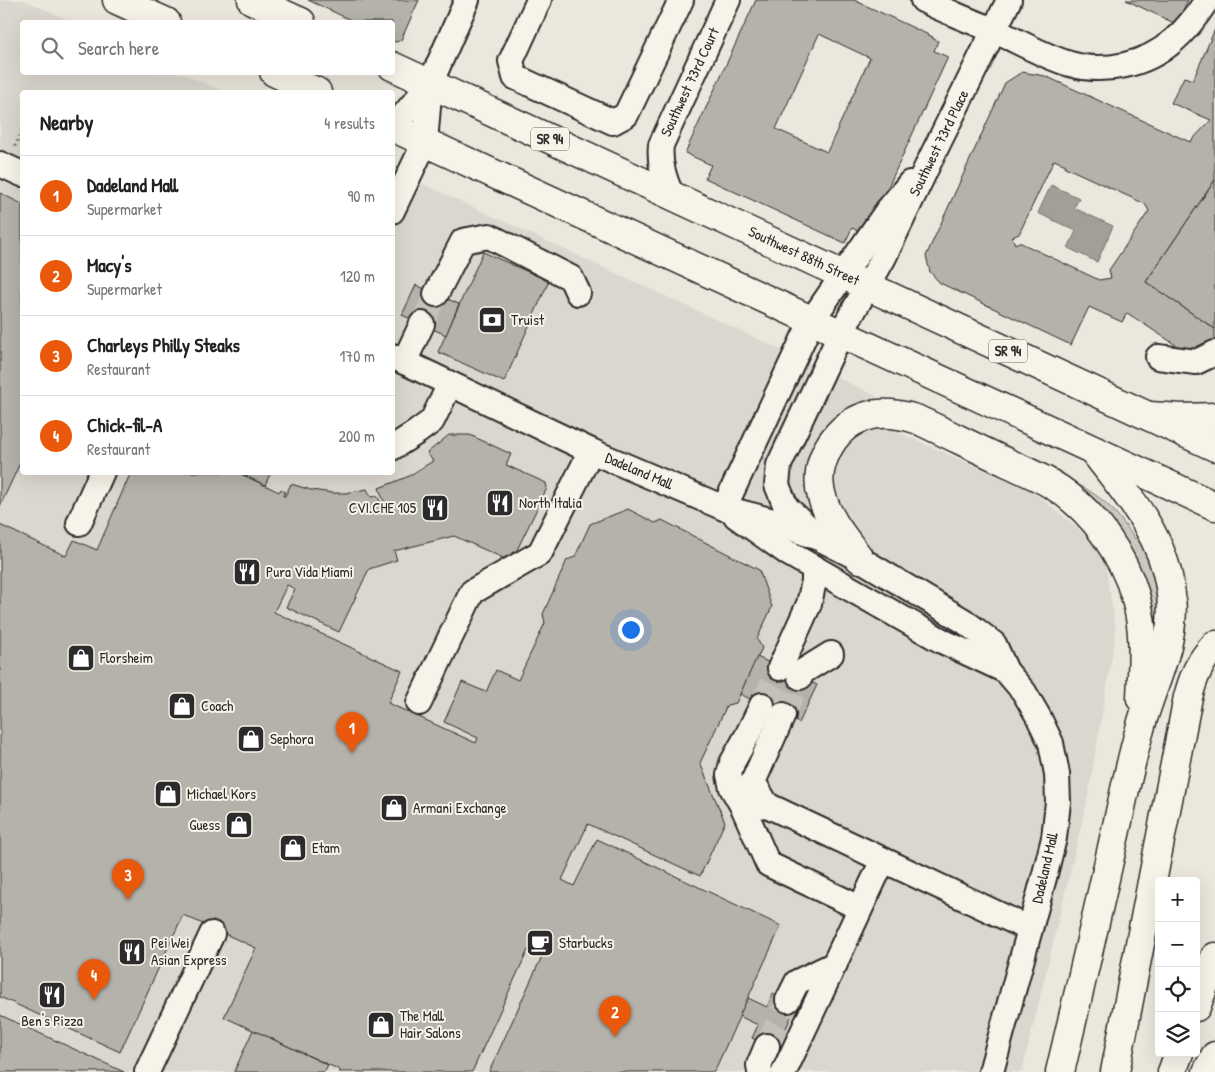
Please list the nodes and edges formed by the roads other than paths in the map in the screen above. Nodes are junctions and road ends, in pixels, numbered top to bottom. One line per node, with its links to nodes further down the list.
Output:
1 (117, 0): 10 (main road)
2 (467, 0): 15 (street)
3 (539, 0): 4 (street)
4 (681, 0)
5 (728, 0): 23 (street, Southwest 73rd Court)
6 (923, 0): 12 (street)
7 (1009, 0): 12 (street, Southwest 73rd Place)
8 (1207, 0): 12 (street)
9 (256, 1): 11 (main road)
10 (162, 20)
11 (297, 20)
12 (994, 30): 20 (street, Southwest 73rd Place)
13 (395, 67): 15 (main road, Southwest 88th Street / SR 94)
14 (280, 75): 16 (main road)
15 (430, 84): 17 (street); 19 (street); 23 (main road, Southwest 88th Street / SR 94)
16 (313, 90)
17 (395, 126)
18 (395, 129): 19 (main road)
19 (425, 142): 24 (street); 29 (main road)
20 (933, 154): 25 (street); 26 (street, Southwest 73rd Place)
21 (7, 156): 22 (street)
22 (20, 172)
23 (671, 194): 25 (main road, Southwest 88th Street / SR 94)
24 (395, 205)
25 (843, 275): 26 (main road, Southwest 88th Street / SR 94); 29 (street)
26 (868, 286): 31 (street); 36 (main road, Southwest 88th Street / SR 94)
27 (578, 293): 28 (street)
28 (436, 294)
29 (812, 320): 31 (main road); 44 (street)
30 (422, 324): 34 (street)
31 (841, 333): 40 (main road); 46 (street)
32 (1215, 354): 33 (street)
33 (1158, 357)
34 (398, 359): 35 (street, Dadeland Mall)
35 (450, 384): 38 (street); 41 (street, Dadeland Mall)
36 (1149, 416): 37 (main road); 39 (main road, Southwest 88th Street / SR 94)
37 (1215, 417)
38 (395, 446)
39 (1215, 446)
40 (1093, 450): 43 (main road); 55 (main road)
41 (591, 451): 44 (street, Dadeland Mall); 52 (street)
42 (101, 475): 45 (street)
43 (1215, 506)
44 (724, 508): 46 (street, Dadeland Mall); 48 (street, Dadeland Mall)
45 (79, 523)
46 (821, 539): 47 (street, Dadeland Mall)
47 (860, 559): 51 (street, Dadeland Mall); 55 (main road)
48 (814, 567): 50 (street); 51 (street, Dadeland Mall)
49 (1215, 644): 74 (main road)
50 (831, 654)
51 (1006, 672): 60 (street, Dadeland Mall)
52 (419, 703)
53 (762, 705): 57 (street)
54 (783, 715): 56 (street)
55 (1140, 728): 73 (main road)
56 (767, 806): 57 (street); 58 (street)
57 (743, 807): 59 (street)
58 (883, 860): 59 (street); 60 (street)
59 (860, 908): 63 (street)
60 (1030, 929): 72 (street, Dadeland Mall)
61 (212, 934): 69 (street)
62 (1215, 957): 64 (main road)
63 (835, 964): 65 (street); 71 (street)
64 (1200, 996)
65 (788, 1000)
66 (767, 1046): 70 (street)
67 (1215, 1056): 76 (main road)
68 (1178, 1057): 75 (main road)
69 (147, 1072)
70 (760, 1072)
71 (784, 1072)
72 (991, 1072)
73 (1060, 1072)
74 (1115, 1072)
75 (1172, 1072)
76 (1208, 1072)

